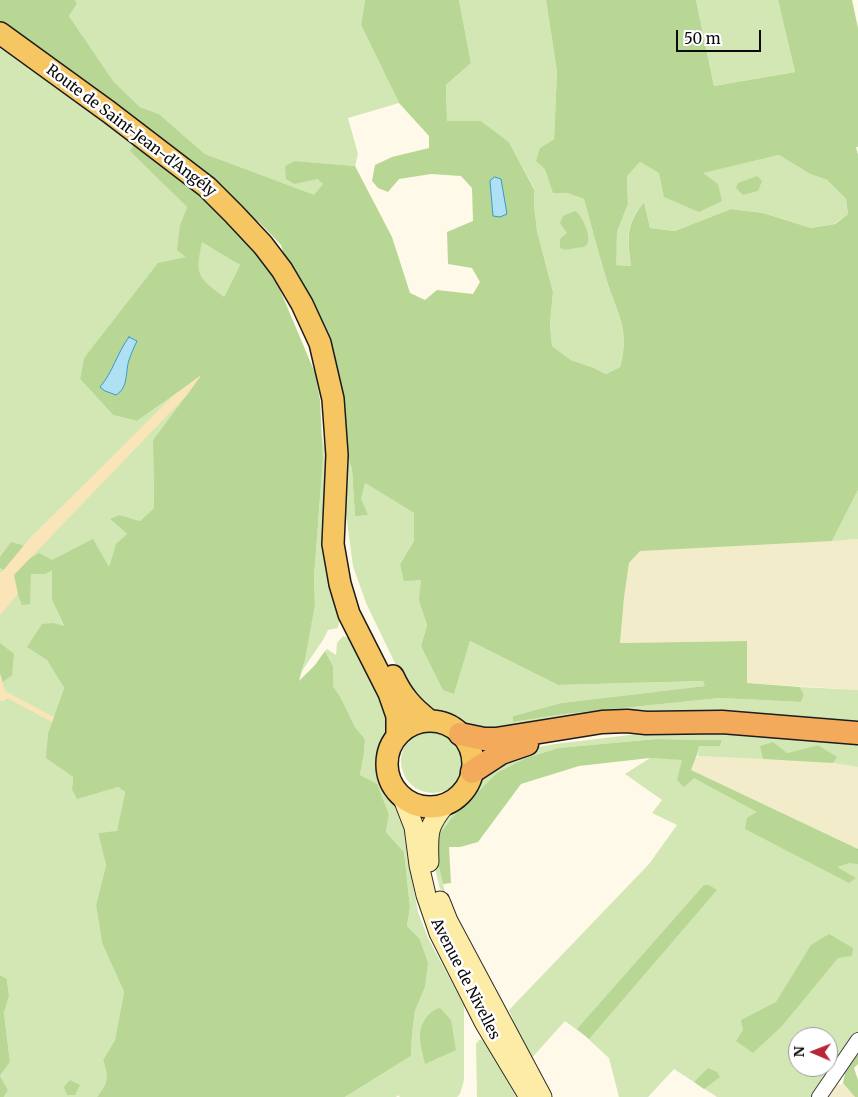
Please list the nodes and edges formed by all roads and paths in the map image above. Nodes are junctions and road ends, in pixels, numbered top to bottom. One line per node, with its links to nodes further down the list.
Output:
1 (0, 33): 2 (main road, Route de Saint-Jean-d'Angély)
2 (336, 487): 3 (main road, Route de Saint-Jean-d'Angély); 7 (main road, Route de Saint-Jean-d'Angély)
3 (430, 721): 6 (main road); 7 (main road)
4 (646, 723): 5 (highway); 6 (highway); 8 (highway)
5 (858, 733)
6 (460, 734): 8 (main road)
7 (397, 736): 9 (main road)
8 (472, 772): 10 (main road)
9 (402, 796): 10 (main road); 12 (main road, Avenue de Nivelles)
10 (446, 804): 13 (main road, Avenue de Nivelles)
11 (858, 1040): 14 (street)
12 (528, 1097)
13 (542, 1097)
14 (819, 1097)

